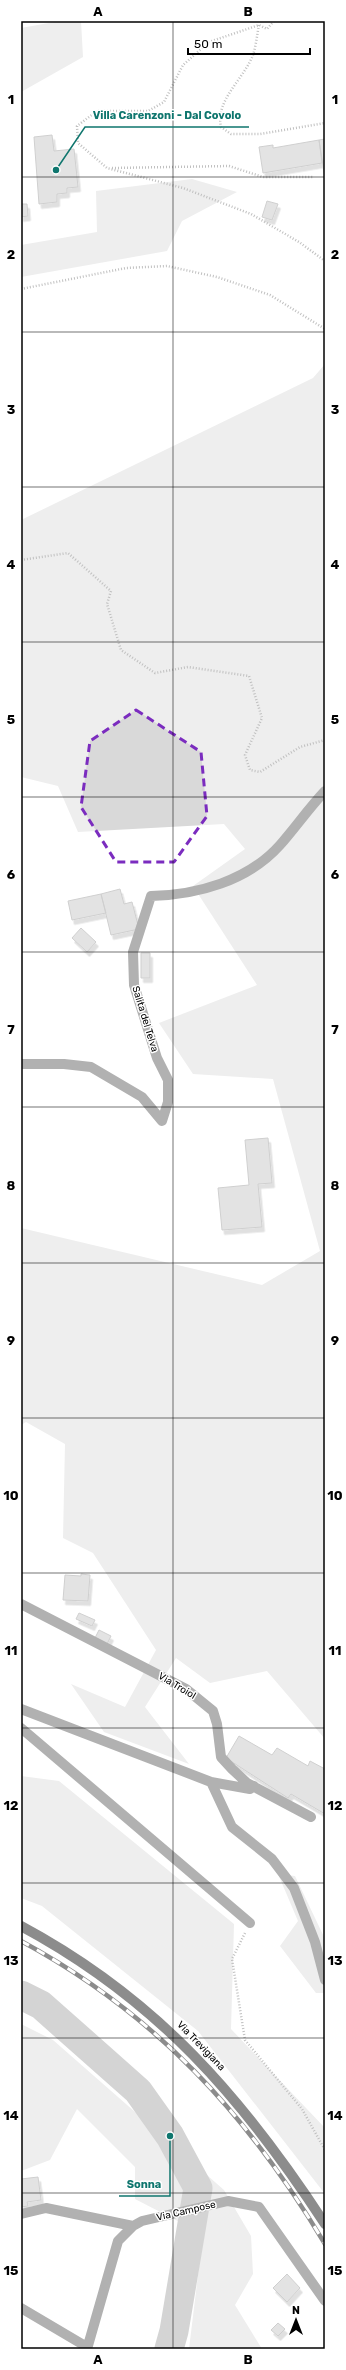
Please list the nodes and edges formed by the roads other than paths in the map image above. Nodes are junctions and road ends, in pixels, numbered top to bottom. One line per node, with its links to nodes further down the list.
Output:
1 (325, 791): 2 (street, Salita del Telva)
2 (21, 1064)
3 (21, 1604): 7 (street, Via Troiol)
4 (21, 1709): 6 (street)
5 (21, 1728): 9 (street)
6 (211, 1782): 7 (street); 11 (street)
7 (254, 1786): 8 (street, Via Troiol)
8 (311, 1817)
9 (250, 1923)
10 (21, 1926): 14 (main road, Via Trevigiana)
11 (325, 1980)
12 (21, 2214): 13 (street)
13 (137, 2223): 15 (street, Via Campose); 17 (street)
14 (325, 2224)
15 (325, 2301)
16 (21, 2308): 17 (street)
17 (87, 2348)

